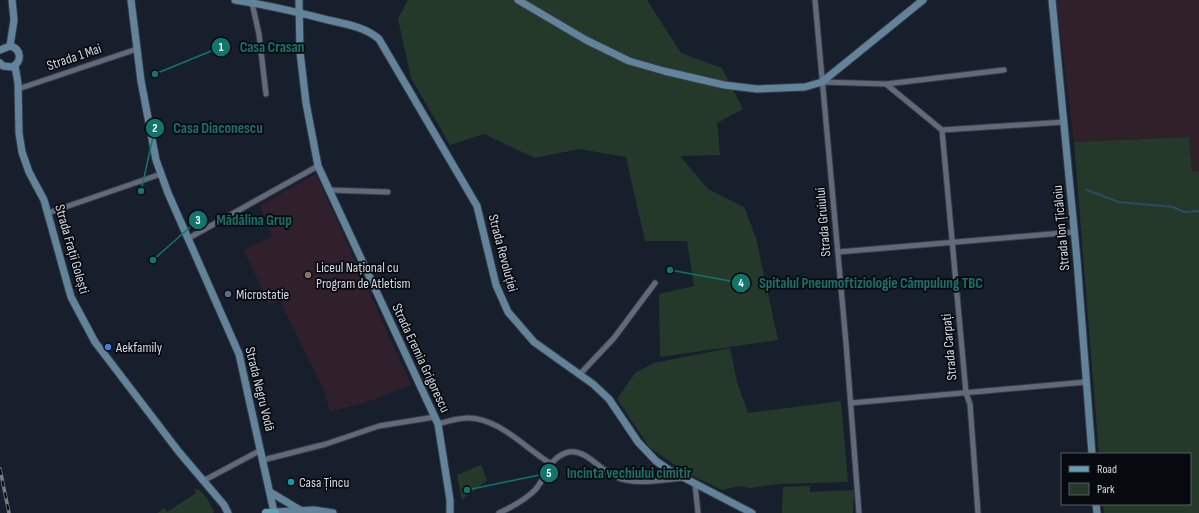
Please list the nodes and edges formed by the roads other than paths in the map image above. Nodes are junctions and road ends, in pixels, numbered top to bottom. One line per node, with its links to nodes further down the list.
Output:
1 (12, 0): 11 (street)
2 (131, 0): 12 (street, Strada Negru Vodă)
3 (235, 0): 9 (street, Strada Revoluției)
4 (299, 0): 10 (street, Strada Eremia Grigorescu)
5 (518, 0): 17 (street)
6 (815, 0): 17 (street, Strada Gruiului)
7 (923, 0): 17 (street)
8 (1052, 0): 21 (street, Strada Ion Țicăloiu)
9 (252, 3): 10 (street, Strada Revoluției); 20 (street)
10 (298, 12): 23 (street, Strada Eremia Grigorescu); 33 (street, Strada Revoluției)
11 (10, 46): 13 (street); 15 (street, Strada Frații Golești)
12 (137, 49): 19 (street, Strada 1 Mai); 24 (street, Strada Negru Vodă)
13 (0, 50)
14 (0, 63): 15 (street)
15 (15, 66): 19 (street, Strada Frații Golești)
16 (1004, 70): 18 (street)
17 (822, 82): 18 (street); 31 (street, Strada Gruiului)
18 (886, 84): 22 (street)
19 (18, 88): 27 (street, Strada Frații Golești)
20 (266, 94)
21 (1064, 122): 22 (street); 28 (street, Strada Ion Țicăloiu)
22 (942, 130): 30 (street, Strada Carpați)
23 (318, 166): 25 (street, Strada Eremia Grigorescu); 29 (street)
24 (160, 174): 27 (street); 29 (street, Strada Negru Vodă)
25 (328, 190): 26 (street); 37 (street, Strada Eremia Grigorescu)
26 (388, 192)
27 (48, 213): 43 (street, Strada Frații Golești)
28 (1074, 232): 30 (street); 34 (street, Strada Ion Țicăloiu)
29 (189, 238): 38 (street, Strada Negru Vodă)
30 (951, 243): 31 (street); 35 (street, Strada Carpați)
31 (838, 252): 36 (street, Strada Gruiului)
32 (654, 283): 33 (street)
33 (580, 374): 42 (street, Strada Revoluției)
34 (1086, 382): 35 (street); 39 (street, Strada Ion Țicăloiu)
35 (966, 393): 36 (street); 55 (street, Strada Carpați)
36 (851, 403): 54 (street, Strada Gruiului)
37 (436, 421): 40 (street); 41 (street); 50 (street, Strada Eremia Grigorescu)
38 (261, 450): 40 (street, Strada Negru Vodă); 43 (street)
39 (1092, 453)
40 (263, 460): 45 (street, Strada Negru Vodă)
41 (550, 463): 42 (street); 51 (street)
42 (684, 478): 44 (street, Strada Revoluției)
43 (203, 481): 47 (street, Strada Frații Golești)
44 (695, 484): 52 (street); 53 (street, Strada Revoluției)
45 (270, 492): 46 (street); 48 (street, Strada Negru Vodă)
46 (299, 512): 48 (street); 49 (street)
47 (228, 513)
48 (272, 513)
49 (334, 513)
50 (450, 513)
51 (499, 513)
52 (698, 513)
53 (752, 513)
54 (859, 513)
55 (978, 513)

